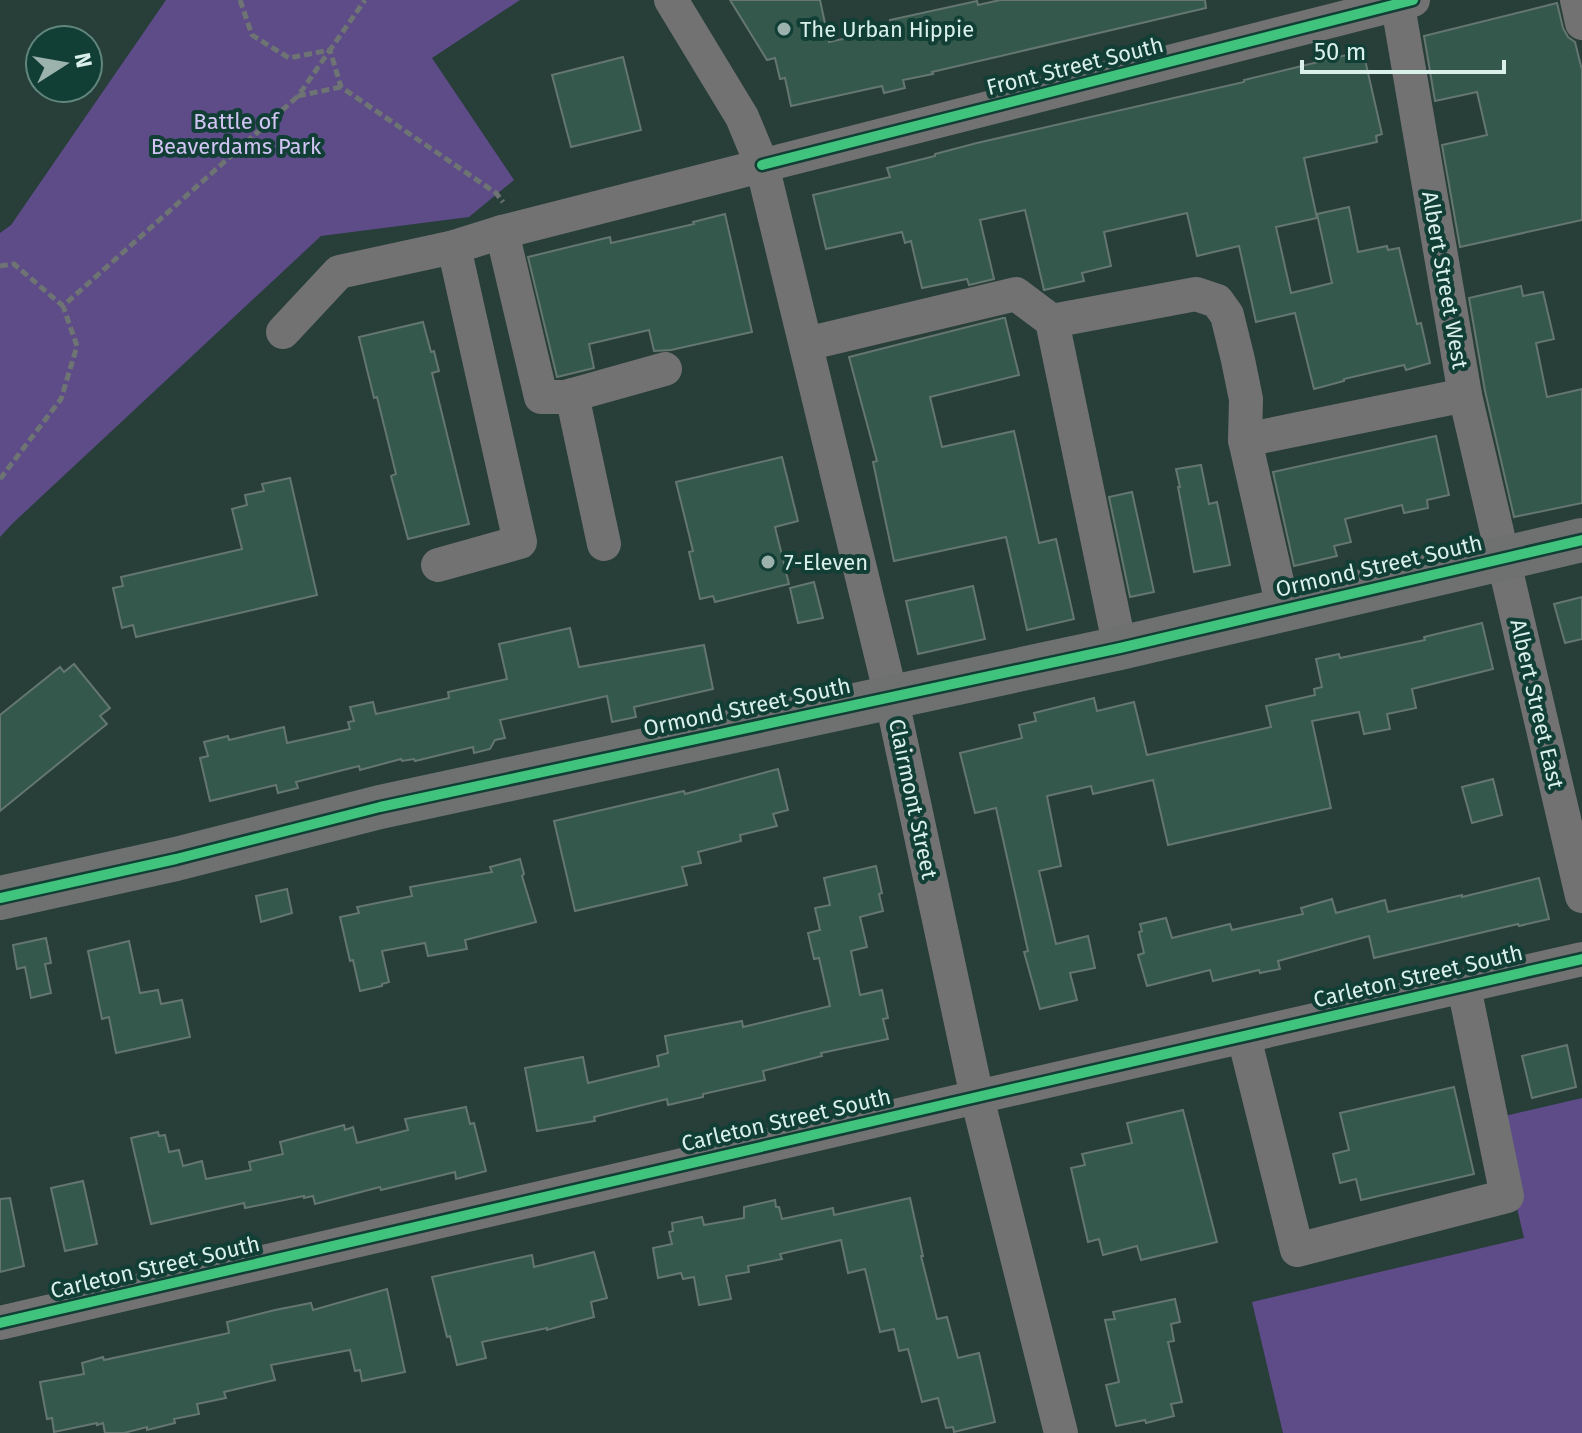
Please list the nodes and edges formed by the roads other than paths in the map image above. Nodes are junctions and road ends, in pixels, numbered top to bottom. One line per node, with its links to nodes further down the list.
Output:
1 (671, 0): 5 (street, Clairmont Street)
2 (1577, 0): 4 (street)
3 (1402, 1): 5 (street, Front Street South); 13 (street, Albert Street West)
4 (1582, 23)
5 (762, 165): 6 (street, Front Street South); 10 (street, Clairmont Street)
6 (513, 230): 7 (street, Front Street South); 12 (street)
7 (454, 247): 9 (street, Front Street South); 18 (street)
8 (1052, 321): 10 (street); 14 (street); 20 (street)
9 (283, 332)
10 (806, 344): 21 (street, Clairmont Street)
11 (665, 369): 12 (street)
12 (572, 395): 16 (street)
13 (1465, 395): 14 (street); 17 (street, Albert Street West)
14 (1245, 440): 19 (street)
15 (1582, 540): 17 (main road, Ormond Street South)
16 (604, 544)
17 (1503, 559): 19 (main road, Ormond Street South); 22 (street, Albert Street East)
18 (438, 565)
19 (1283, 608): 20 (main road, Ormond Street South)
20 (1120, 648): 21 (main road, Ormond Street South)
21 (891, 696): 23 (main road, Ormond Street South); 27 (street, Clairmont Street)
22 (1582, 896)
23 (0, 898)
24 (1582, 959): 25 (street, Carleton Street South)
25 (1464, 987): 26 (street, Carleton Street South); 26 (street)
26 (1244, 1037): 27 (street, Carleton Street South)
27 (977, 1097): 28 (street, Carleton Street South); 29 (street, Clairmont Street)
28 (0, 1323)
29 (1061, 1433)

